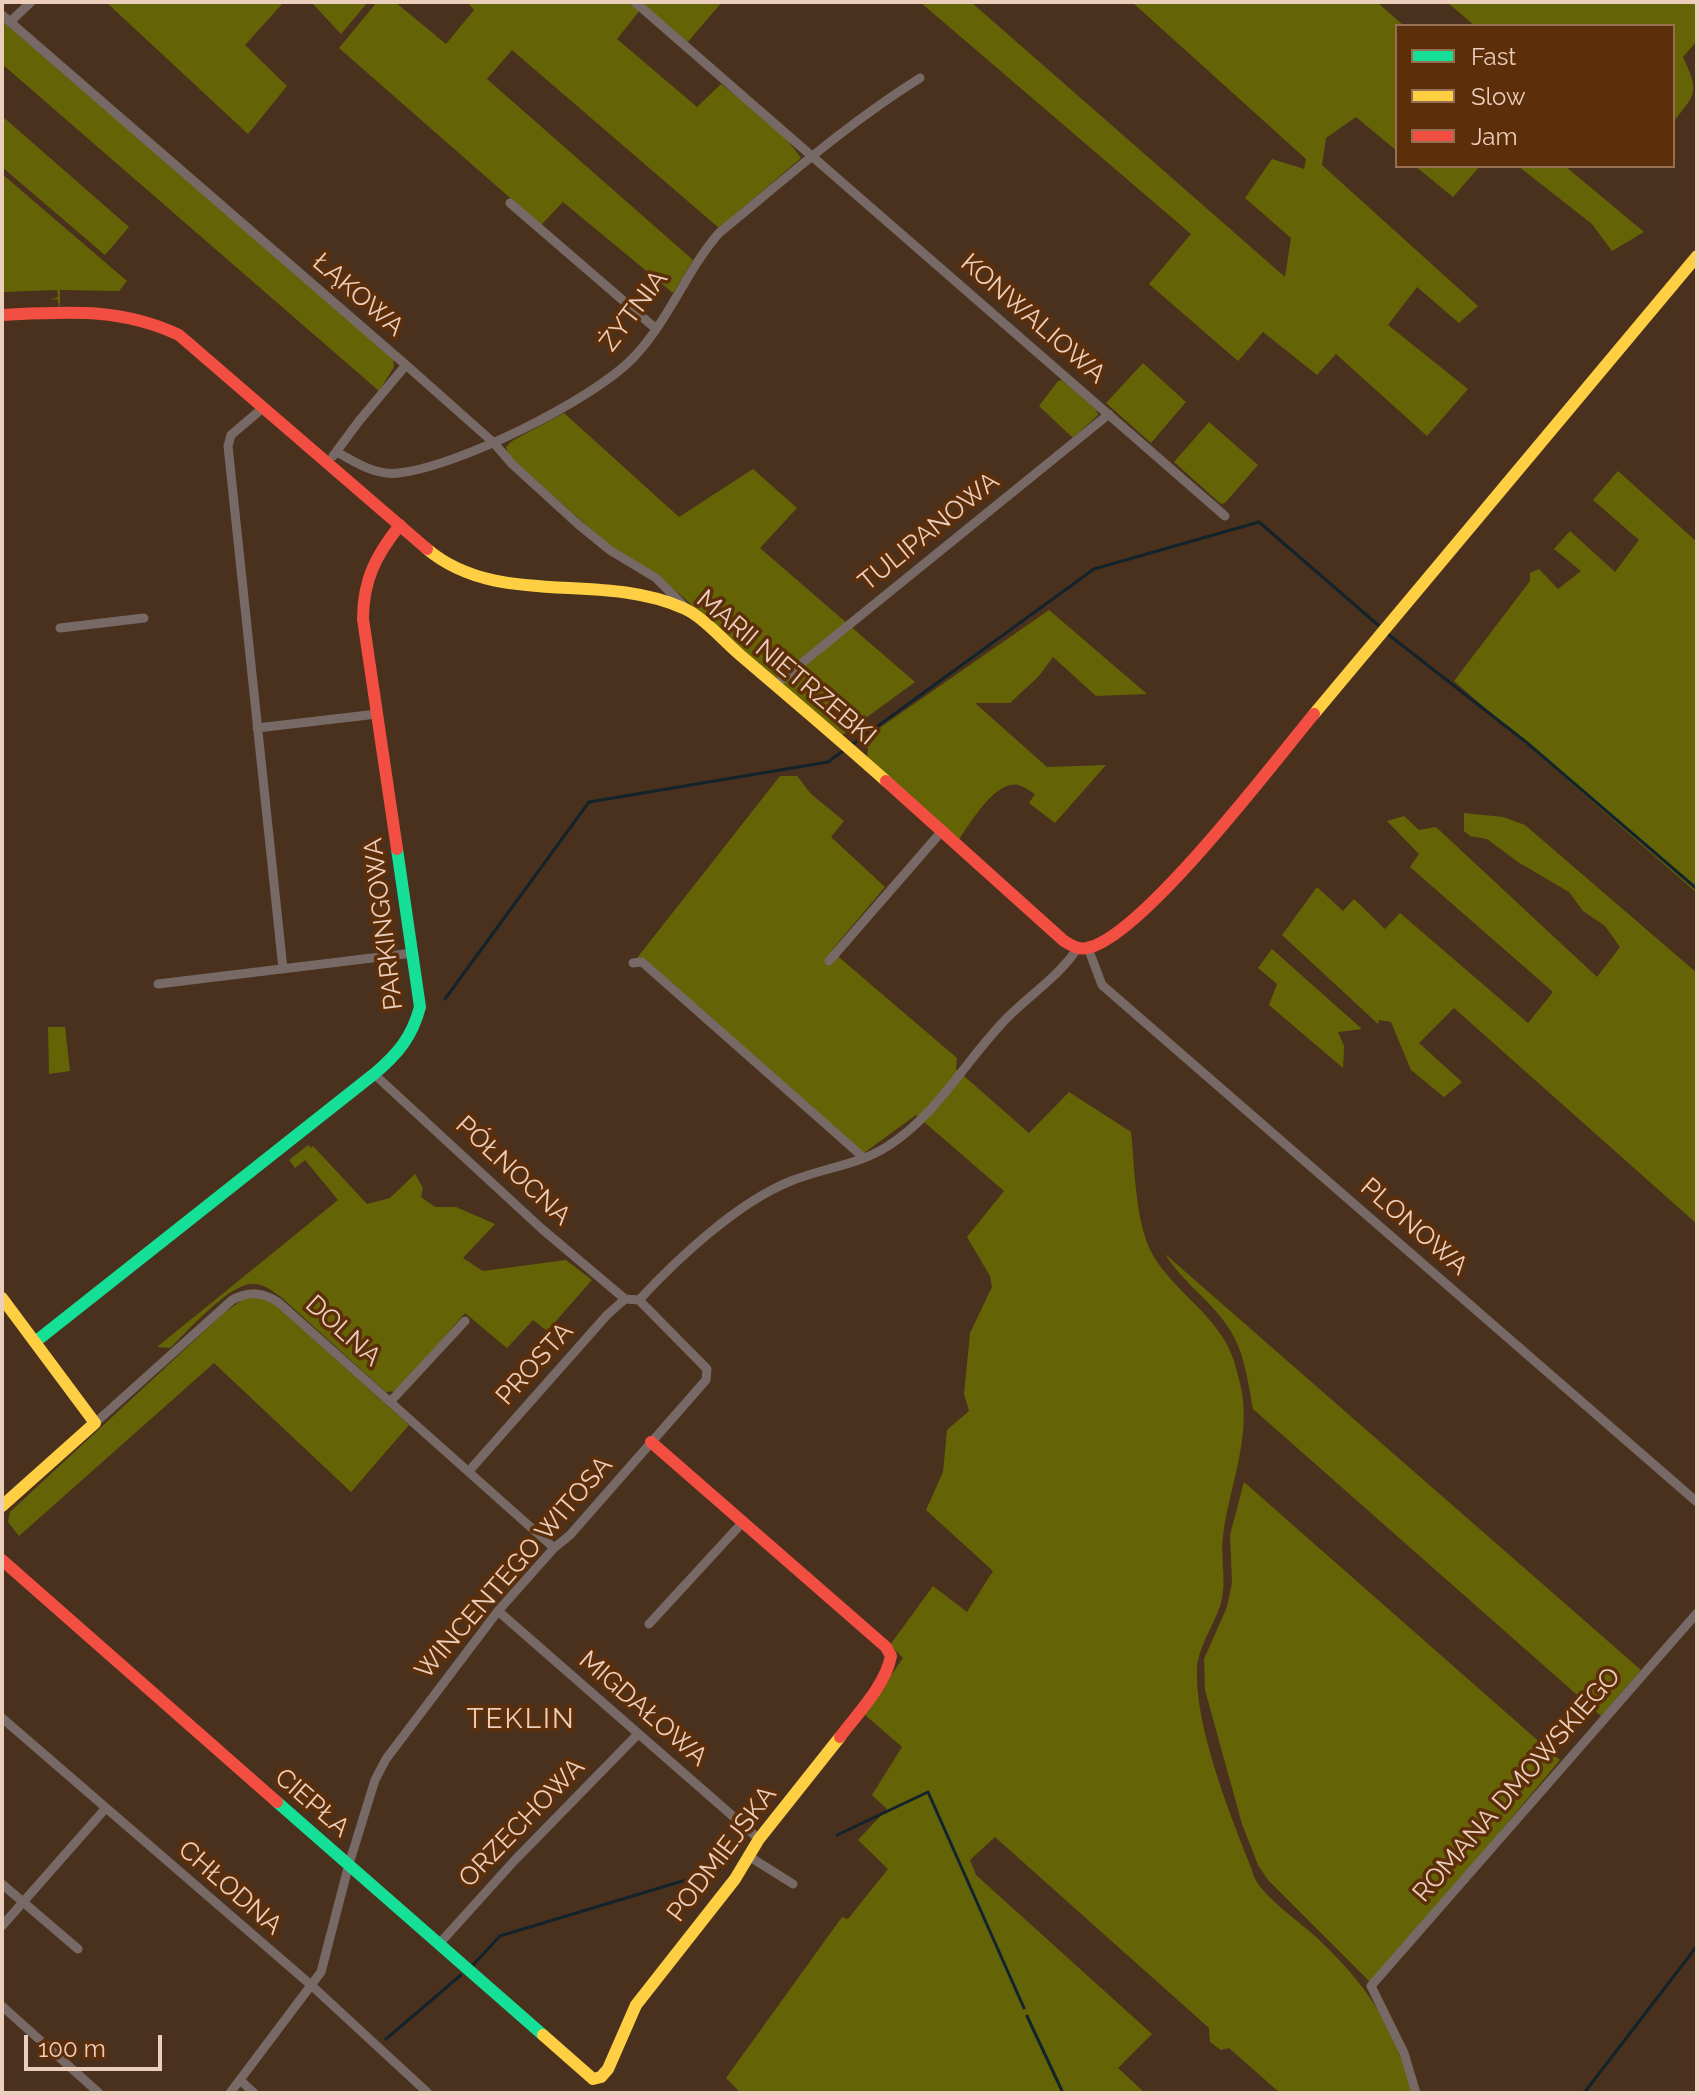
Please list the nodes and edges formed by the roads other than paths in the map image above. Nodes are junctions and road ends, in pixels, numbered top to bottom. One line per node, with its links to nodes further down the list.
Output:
1 (31, 2): 3 (street)
2 (635, 2): 5 (street, KONWALIOWA)
3 (6, 19): 10 (street, ŁĄKOWA)
4 (920, 78): 5 (street, ŻYTNIA)
5 (811, 157): 9 (street, ŻYTNIA); 12 (street, KONWALIOWA)
6 (510, 203): 9 (street)
7 (1697, 256): 24 (street)
8 (2, 315): 11 (street, MARII NIETRZEBKI)
9 (655, 328): 13 (street, ŻYTNIA)
10 (406, 365): 13 (street, ŁĄKOWA); 14 (street)
11 (264, 407): 14 (street, MARII NIETRZEBKI); 22 (street)
12 (1109, 414): 15 (street, KONWALIOWA); 20 (street, TULIPANOWA)
13 (494, 443): 14 (street, ŻYTNIA); 17 (street, ŁĄKOWA)
14 (332, 458): 16 (street, MARII NIETRZEBKI)
15 (1225, 516)
16 (400, 525): 17 (street, MARII NIETRZEBKI); 21 (street, PARKINGOWA)
17 (685, 608): 20 (street, MARII NIETRZEBKI)
18 (144, 618): 19 (street)
19 (60, 628)
20 (776, 684): 23 (street, MARII NIETRZEBKI)
21 (377, 714): 22 (street); 25 (street, PARKINGOWA)
22 (257, 728): 28 (street)
23 (942, 831): 24 (street, MARII NIETRZEBKI); 26 (street)
24 (1082, 948): 31 (street); 41 (street, PLONOWA)
25 (413, 953): 28 (street); 30 (street, PARKINGOWA)
26 (829, 961)
27 (633, 963): 31 (street)
28 (283, 969): 29 (street)
29 (158, 984)
30 (374, 1074): 33 (street, PÓŁNOCNA); 36 (street, PARKINGOWA)
31 (864, 1158): 34 (street)
32 (2, 1298): 36 (street)
33 (625, 1299): 34 (street); 40 (street, PROSTA)
34 (639, 1300): 39 (street, WINCENTEGO WITOSA)
35 (465, 1321): 37 (street)
36 (35, 1342): 38 (street)
37 (390, 1402): 38 (street, DOLNA); 40 (street, DOLNA)
38 (95, 1423): 42 (street)
39 (651, 1442): 43 (street); 44 (street, WINCENTEGO WITOSA)
40 (469, 1471): 44 (street, DOLNA)
41 (1697, 1502)
42 (2, 1506)
43 (742, 1523): 48 (street); 52 (street, PODMIEJSKA)
44 (554, 1548): 46 (street, WINCENTEGO WITOSA)
45 (2, 1560): 54 (street, CIEPŁA)
46 (498, 1611): 50 (street, MIGDAŁOWA); 54 (street, WINCENTEGO WITOSA)
47 (1697, 1613): 69 (street, ROMANA DMOWSKIEGO)
48 (649, 1624)
49 (2, 1718): 51 (street, CHŁODNA)
50 (638, 1734): 52 (street, MIGDAŁOWA); 59 (street, ORZECHOWA)
51 (105, 1809): 57 (street); 61 (street, CHŁODNA)
52 (759, 1839): 53 (street, PODMIEJSKA)
53 (750, 1857): 56 (street); 63 (street, PODMIEJSKA)
54 (349, 1864): 59 (street, CIEPŁA); 61 (street, WINCENTEGO WITOSA)
55 (2, 1884): 57 (street)
56 (793, 1884)
57 (24, 1903): 58 (street); 60 (street)
58 (2, 1926)
59 (439, 1944): 63 (street, CIEPŁA)
60 (78, 1949)
61 (311, 1985): 64 (street, WINCENTEGO WITOSA); 68 (street, CHŁODNA)
62 (2, 2006): 65 (street)
63 (593, 2079)
64 (240, 2080): 66 (street, WINCENTEGO WITOSA); 67 (street)
65 (99, 2093)
66 (230, 2093)
67 (254, 2093)
68 (428, 2093)
69 (1416, 2093)

